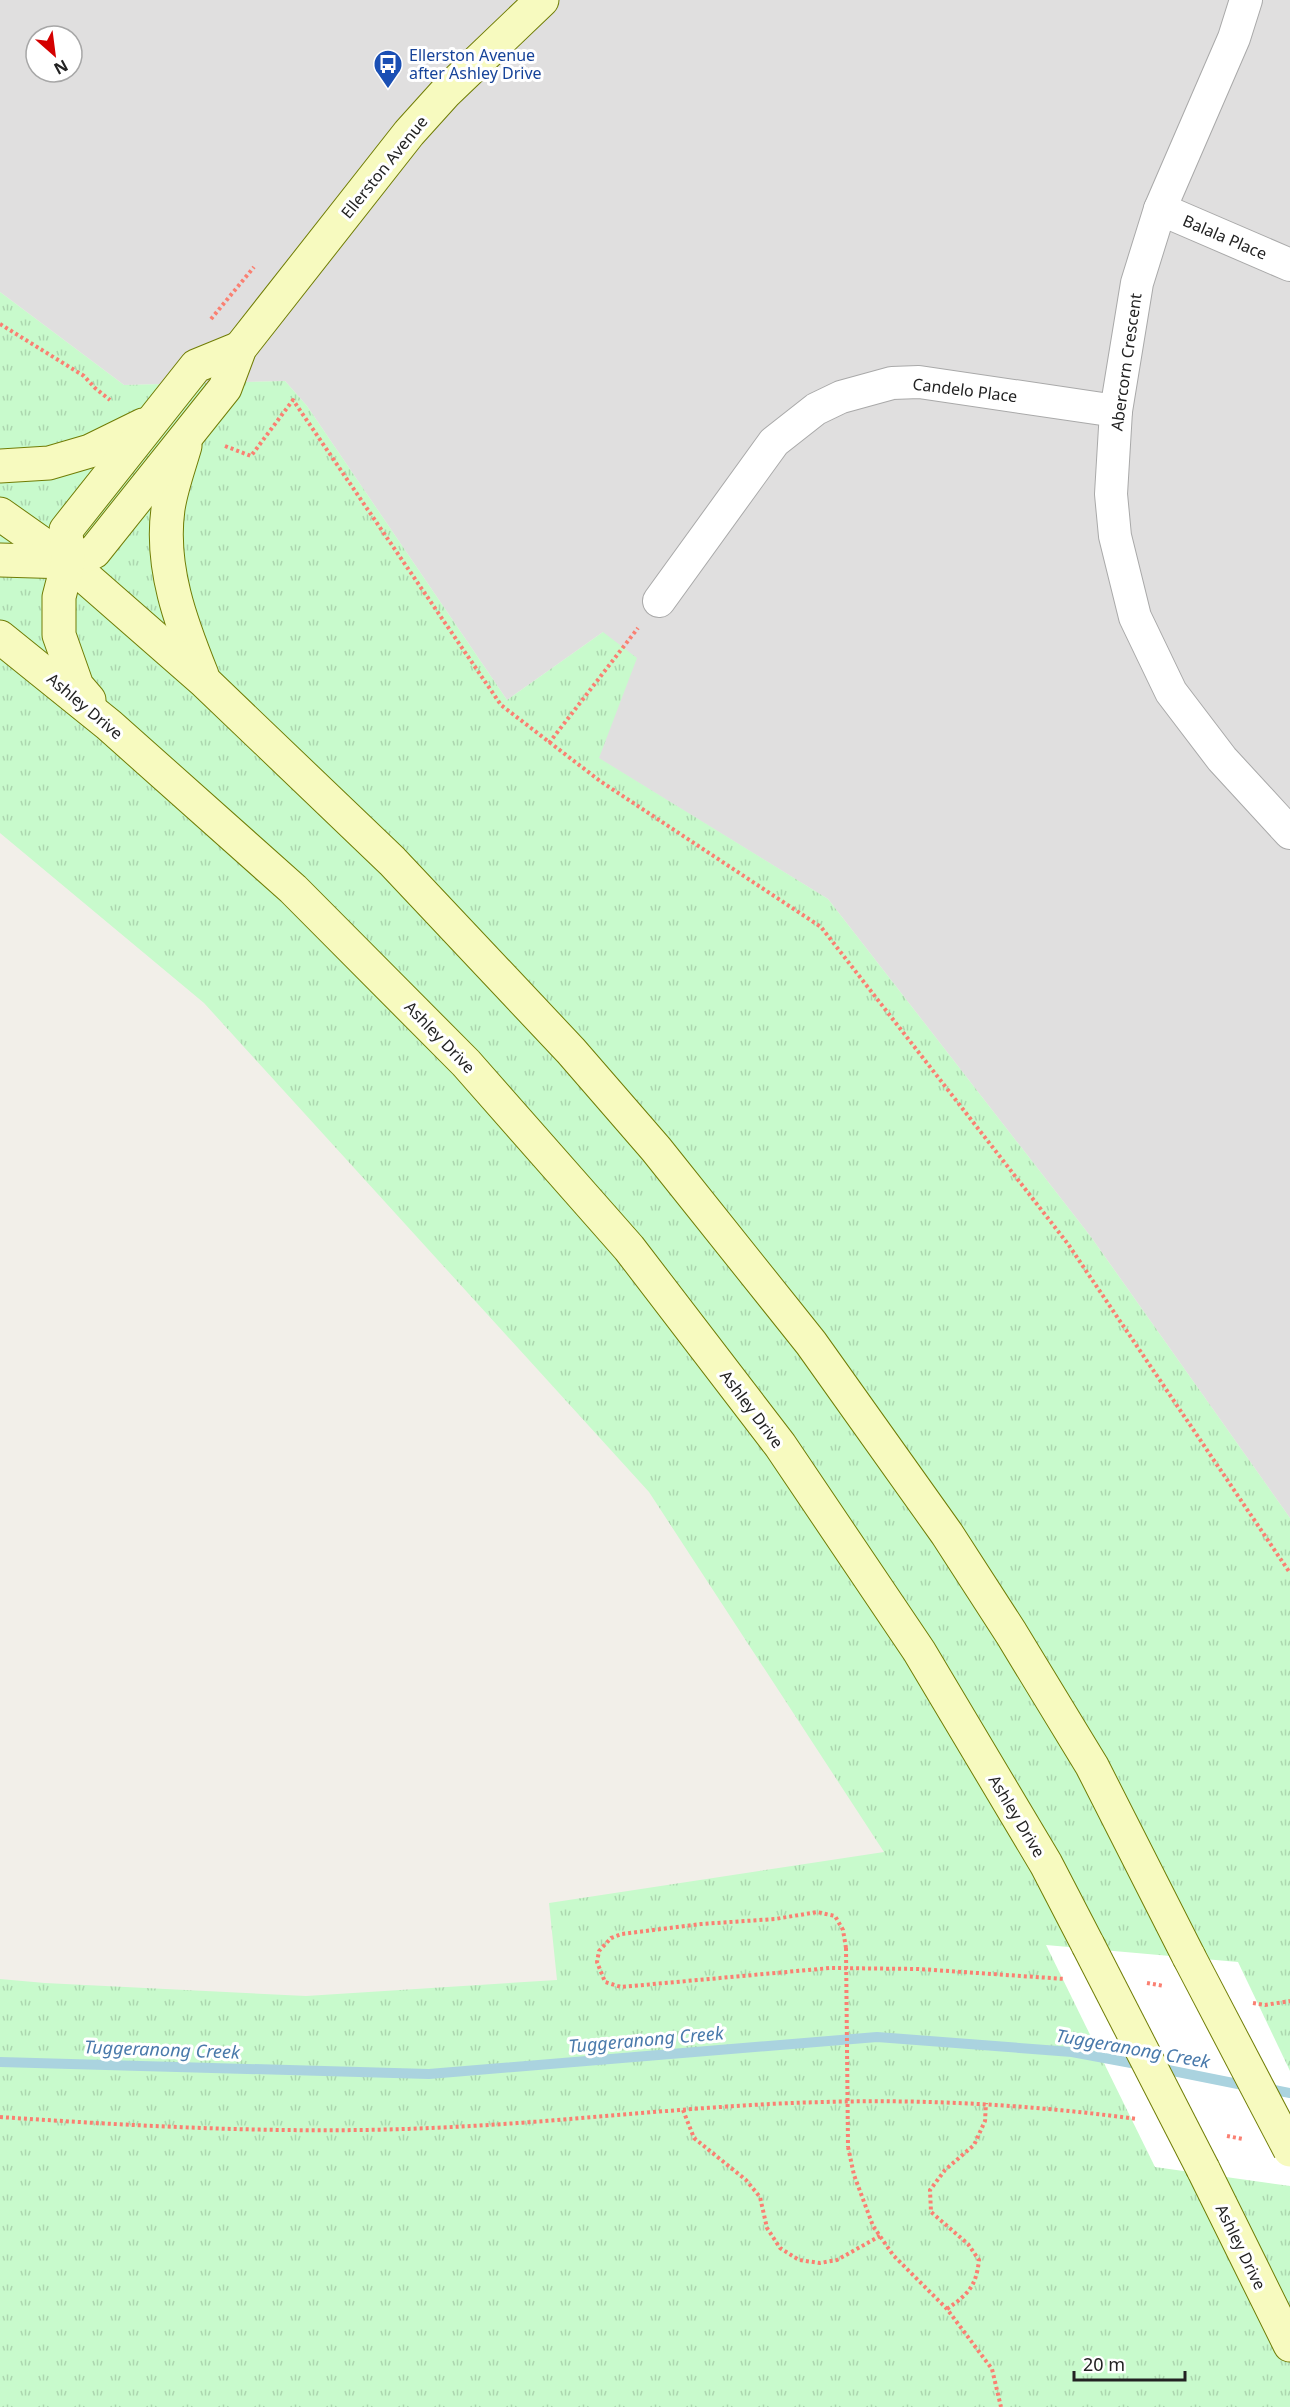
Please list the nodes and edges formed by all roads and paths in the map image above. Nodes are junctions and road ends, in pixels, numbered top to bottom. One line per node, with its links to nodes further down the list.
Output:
1 (542, 0): 6 (main road, Ellerston Avenue)
2 (1246, 0): 3 (street, Abercorn Crescent)
3 (1160, 209): 4 (street, Balala Place); 8 (street, Abercorn Crescent)
4 (1290, 265)
5 (0, 324): 7 (path)
6 (240, 348): 9 (main road, Ellerston Avenue); 10 (main road, Ellerston Avenue)
7 (117, 405)
8 (1116, 411): 16 (street, Candelo Place); 21 (street, Abercorn Crescent)
9 (152, 421): 12 (main road); 15 (main road, Ellerston Avenue)
10 (188, 433): 15 (main road, Ellerston Avenue); 18 (main road)
11 (251, 456): 20 (path)
12 (0, 466)
13 (0, 513): 15 (main road)
14 (0, 560): 15 (main road, Ellerston Avenue)
15 (68, 562): 18 (main road); 19 (main road, Ellerston Avenue)
16 (658, 601): 20 (path)
17 (0, 637): 19 (main road, Ashley Drive)
18 (204, 681): 34 (main road, bridge)
19 (109, 725): 37 (main road, Ashley Drive, bridge)
20 (549, 742): 22 (path)
21 (1290, 833)
22 (1290, 1573)
23 (1074, 1979): 35 (path, bridge)
24 (1144, 1983): 25 (path)
25 (1166, 1986)
26 (1243, 2001): 27 (path)
27 (1290, 2001)
28 (986, 2103): 29 (path); 31 (path); 36 (path)
29 (683, 2110): 30 (path); 35 (path)
30 (0, 2117)
31 (1142, 2120)
32 (1221, 2135): 33 (path)
33 (1244, 2140)
34 (1290, 2150)
35 (880, 2235): 36 (path)
36 (947, 2309): 38 (path)
37 (1290, 2345)
38 (1000, 2407)

